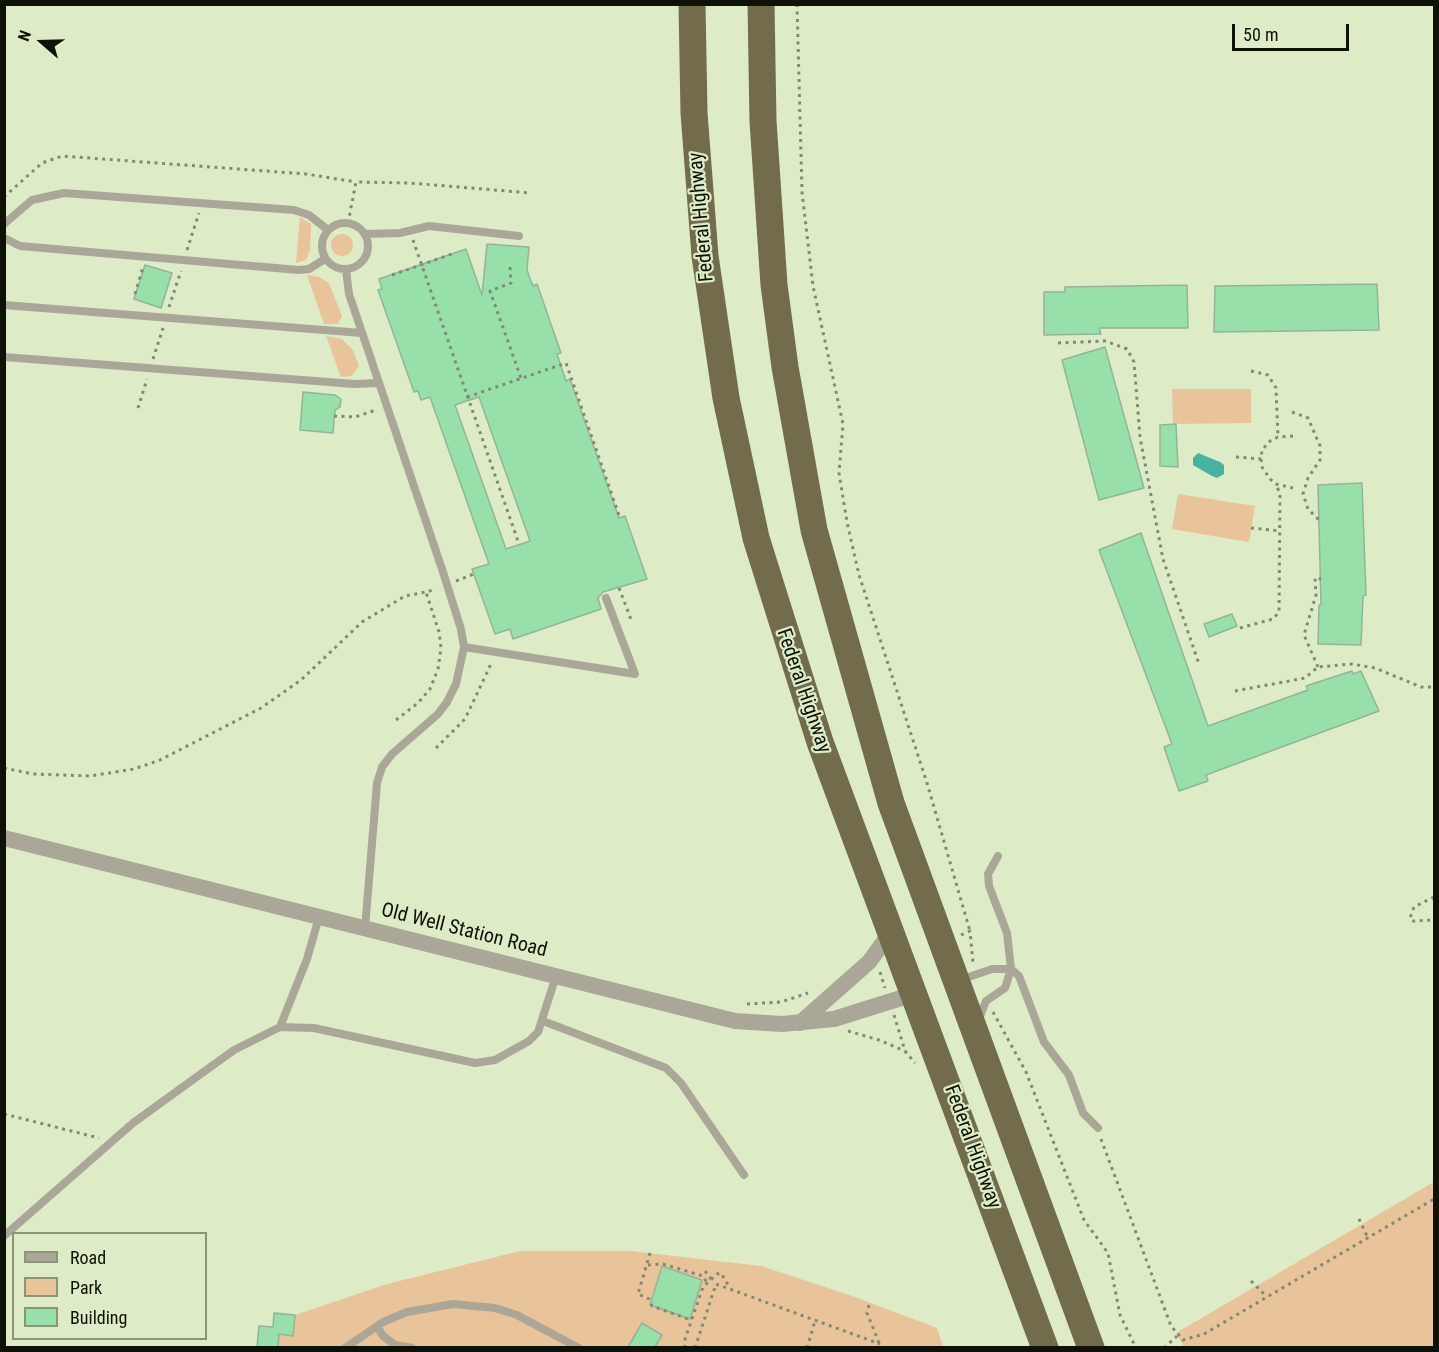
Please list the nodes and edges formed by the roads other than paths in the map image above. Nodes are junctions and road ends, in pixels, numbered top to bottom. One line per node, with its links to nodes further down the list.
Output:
1 (692, 4): 20 (highway, Federal Highway)
2 (761, 4): 23 (highway)
3 (4, 224): 4 (lane)
4 (328, 230): 5 (lane); 8 (lane)
5 (365, 234): 6 (lane); 9 (lane)
6 (519, 236)
7 (4, 238): 8 (lane)
8 (325, 259): 9 (lane)
9 (346, 270): 11 (lane)
10 (4, 305): 11 (lane)
11 (362, 333): 13 (lane)
12 (4, 357): 13 (lane)
13 (379, 383): 15 (lane)
14 (606, 598): 15 (lane)
15 (464, 647): 19 (lane)
16 (6, 842): 18 (street, Old Well Station Road)
17 (998, 856): 21 (lane)
18 (320, 917): 19 (street, Old Well Station Road); 27 (lane)
19 (365, 928): 22 (street, Old Well Station Road)
20 (891, 932): 24 (highway, Federal Highway); 26 (street)
21 (1011, 969): 23 (lane); 28 (lane); 29 (lane)
22 (556, 976): 25 (lane); 26 (street, Old Well Station Road)
23 (965, 978): 24 (highway); 28 (highway)
24 (914, 994): 26 (street, Old Well Station Road); 36 (highway, Federal Highway)
25 (543, 1021): 27 (lane); 30 (lane)
26 (800, 1023)
27 (280, 1027): 31 (lane)
28 (974, 1030): 37 (highway)
29 (1098, 1128)
30 (744, 1175)
31 (4, 1236)
32 (377, 1326): 33 (lane); 34 (lane); 35 (lane)
33 (345, 1347)
34 (412, 1347)
35 (579, 1347)
36 (1045, 1347)
37 (1091, 1347)

